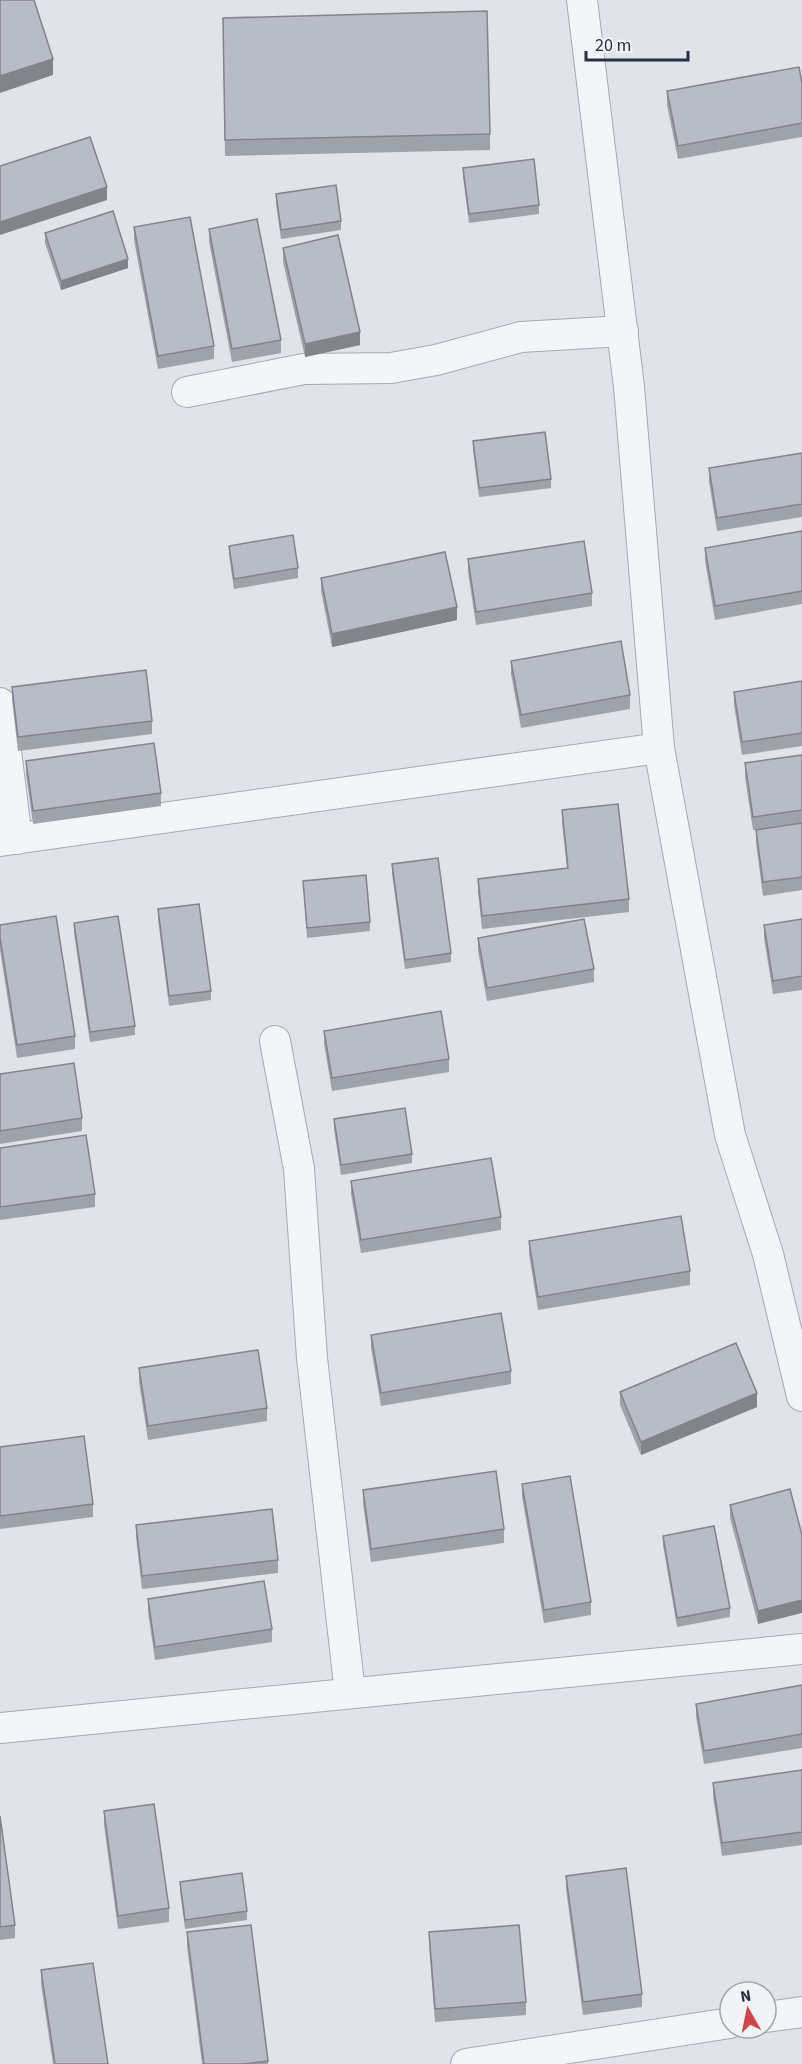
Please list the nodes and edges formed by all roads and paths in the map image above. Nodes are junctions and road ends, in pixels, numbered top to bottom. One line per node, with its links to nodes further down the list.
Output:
1 (582, 0): 2 (street)
2 (623, 331): 3 (street); 5 (street)
3 (187, 392)
4 (0, 703): 6 (street)
5 (659, 748): 6 (street); 8 (street)
6 (8, 840)
7 (275, 1041): 10 (street)
8 (802, 1396)
9 (802, 1649): 10 (street)
10 (350, 1694): 11 (street)
11 (0, 1728)
12 (802, 2012): 13 (street)
13 (778, 2015)
14 (718, 2025): 15 (street)
15 (547, 2058): 16 (street)
16 (466, 2064)

